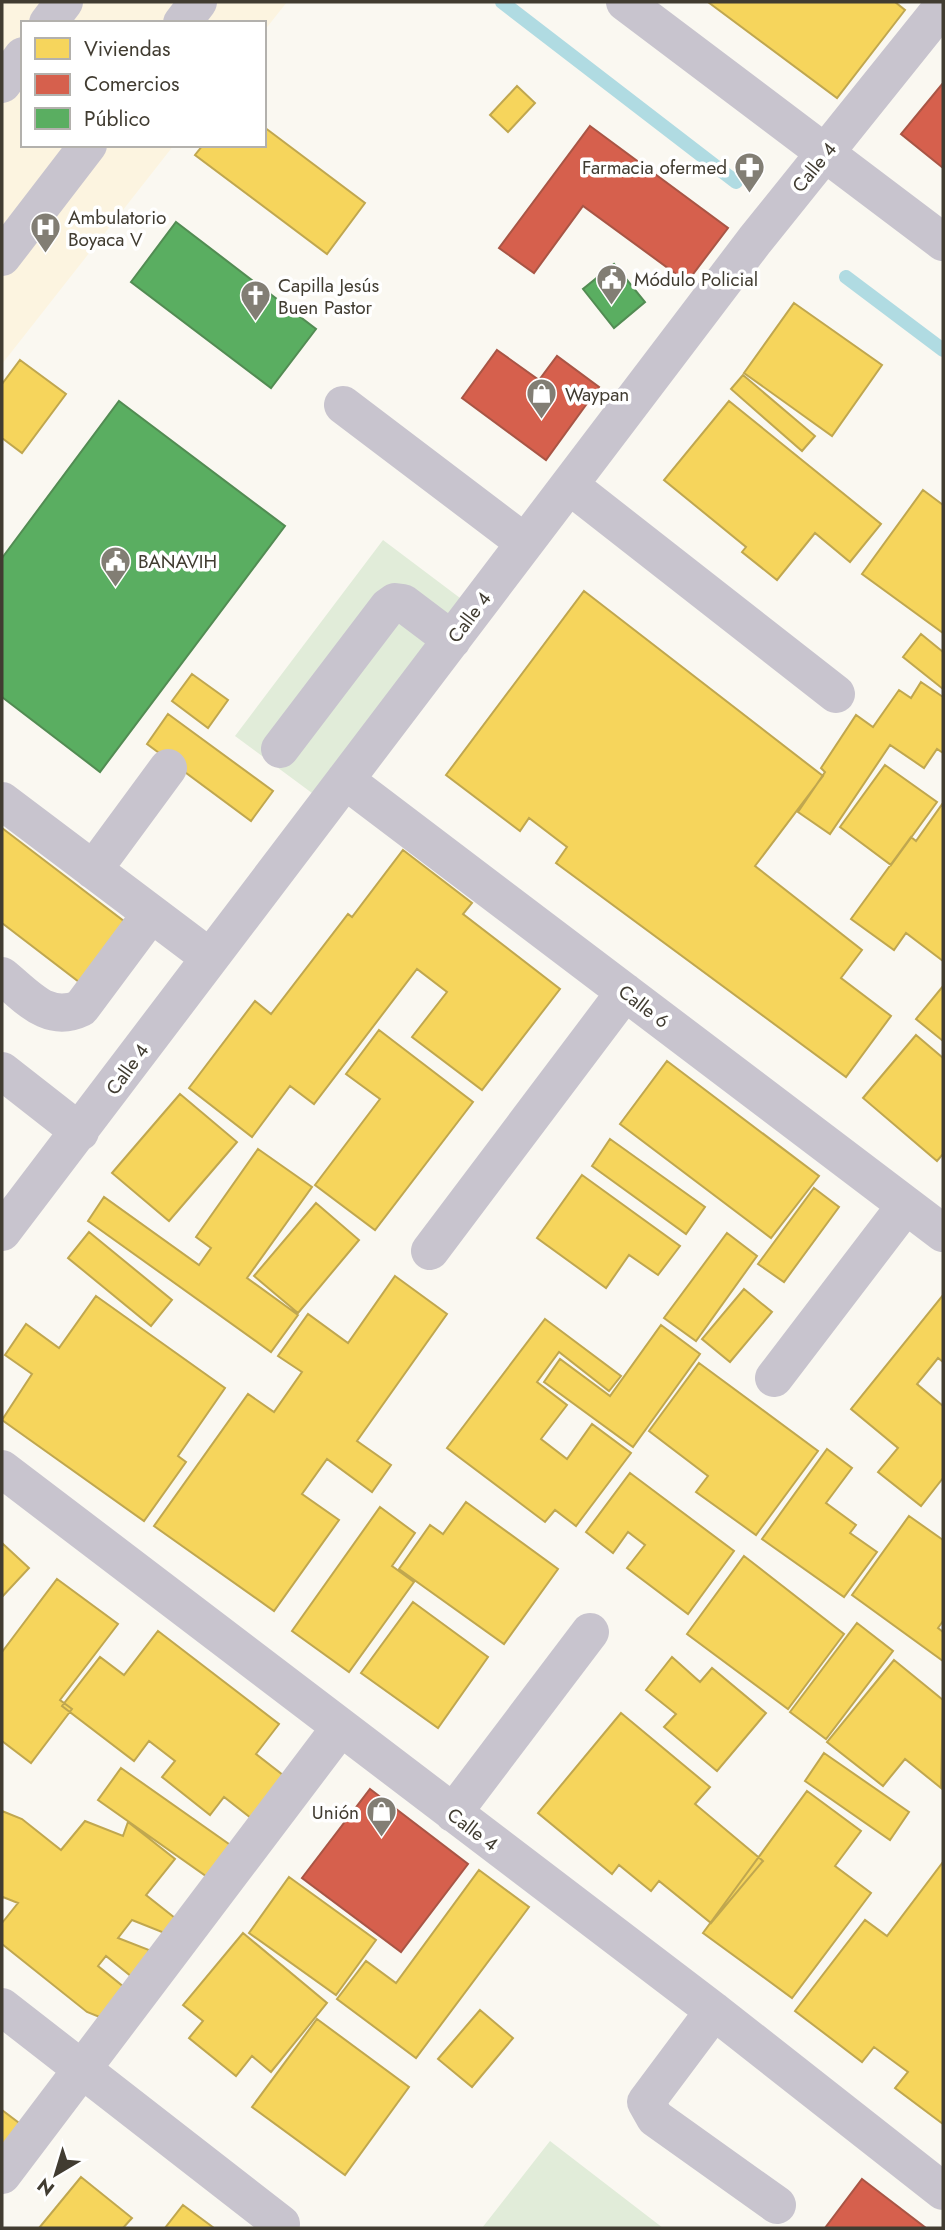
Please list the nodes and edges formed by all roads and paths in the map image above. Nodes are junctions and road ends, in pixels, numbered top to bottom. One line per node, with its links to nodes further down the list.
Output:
1 (64, 2): 5 (street)
2 (198, 2): 6 (street)
3 (625, 2): 10 (street)
4 (943, 6): 10 (street, Calle 4)
5 (50, 21)
6 (183, 21)
7 (21, 59): 8 (street)
8 (2, 84)
9 (86, 147): 12 (street)
10 (825, 152): 11 (street); 14 (street, Calle 4)
11 (943, 243)
12 (2, 257)
13 (343, 405): 15 (street)
14 (569, 485): 15 (street, Calle 4); 17 (street)
15 (525, 543): 16 (street, Calle 4)
16 (452, 640): 18 (street); 20 (street, Calle 4)
17 (836, 694)
18 (280, 749)
19 (168, 768): 22 (street)
20 (345, 779): 24 (street, Calle 4); 26 (street, Calle 6)
21 (2, 801): 22 (street)
22 (93, 870): 23 (street)
23 (151, 914): 24 (street); 25 (street)
24 (209, 957): 28 (street, Calle 4)
25 (2, 976)
26 (625, 992): 29 (street, Calle 6); 32 (street)
27 (2, 1071): 28 (street)
28 (80, 1132): 30 (street, Calle 4)
29 (906, 1205): 31 (street, Calle 6); 33 (street)
30 (2, 1233)
31 (943, 1233)
32 (430, 1251)
33 (774, 1378)
34 (2, 1469): 36 (street, Calle 4)
35 (590, 1632): 37 (street)
36 (340, 1728): 37 (street, Calle 4); 40 (street)
37 (453, 1814): 39 (street, Calle 4)
38 (2, 2007): 40 (street)
39 (714, 2011): 42 (street, Calle 4); 43 (street)
40 (82, 2068): 41 (street); 44 (street)
41 (2, 2175)
42 (943, 2191)
43 (777, 2205)
44 (281, 2224)

